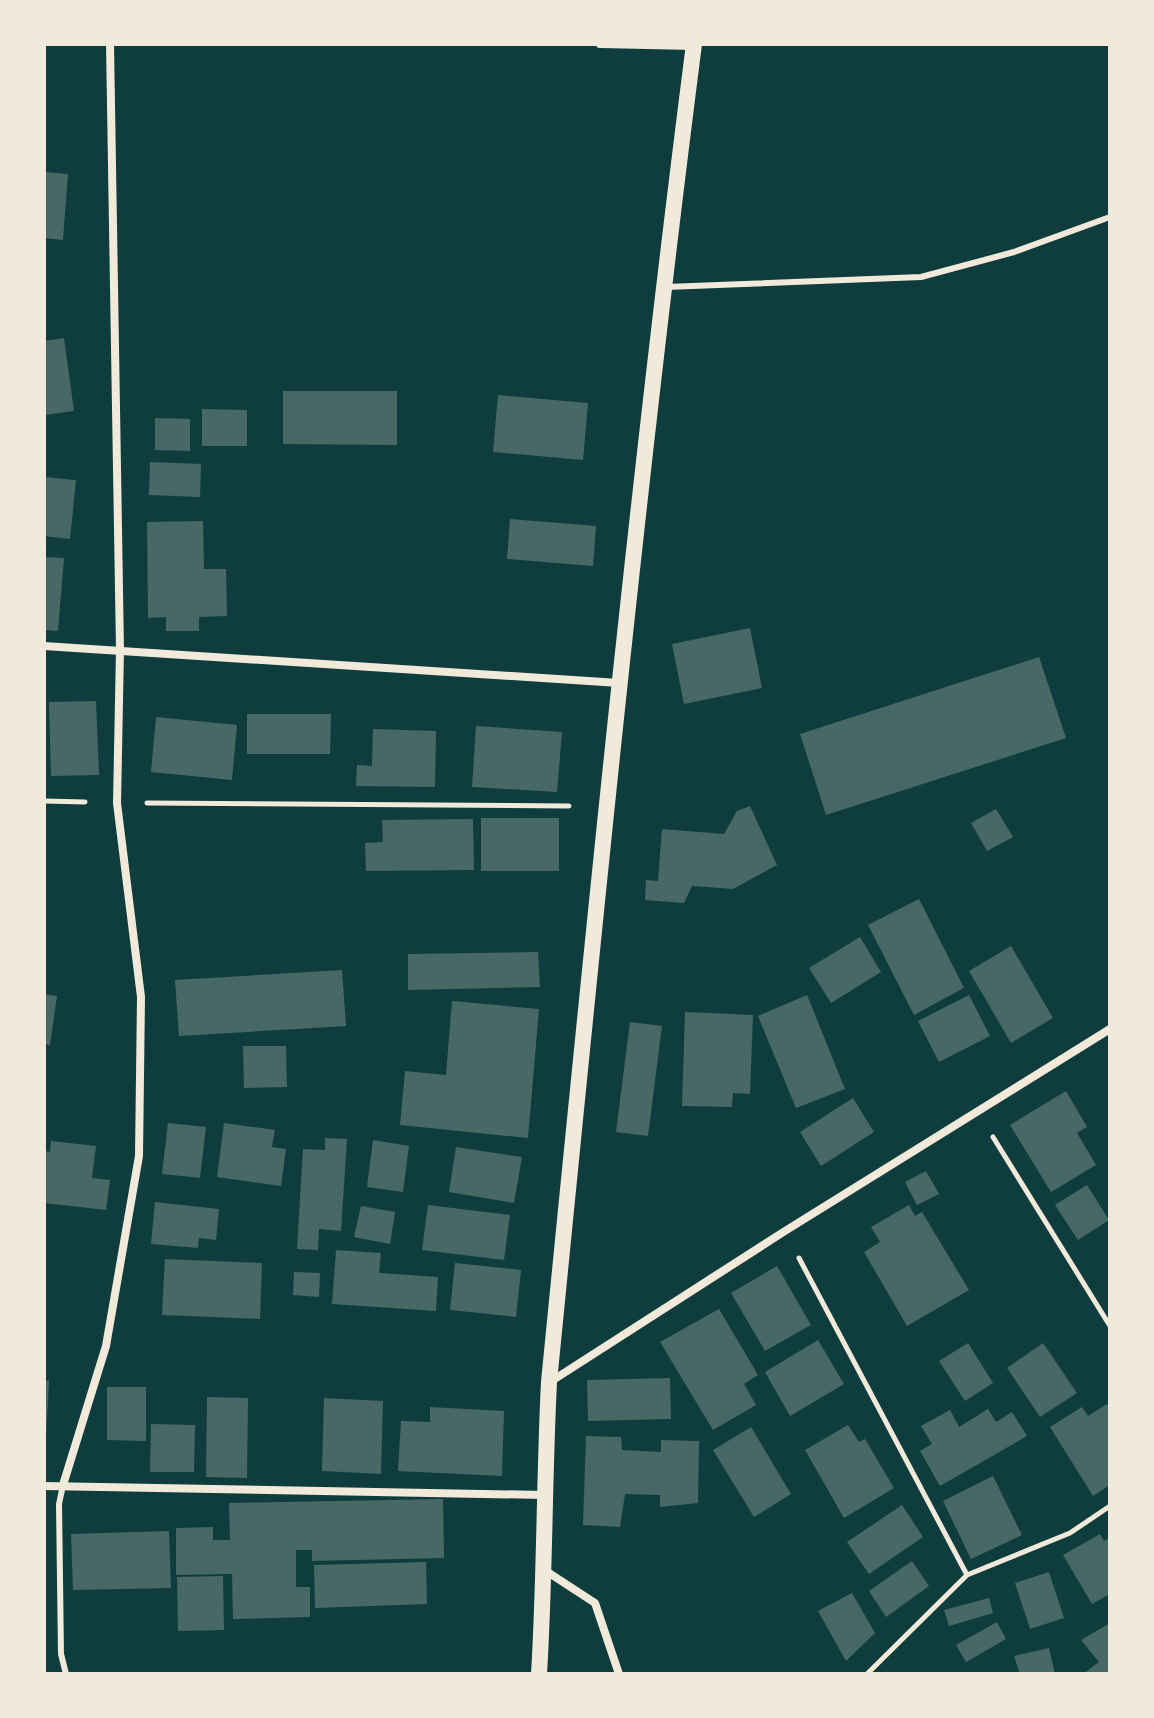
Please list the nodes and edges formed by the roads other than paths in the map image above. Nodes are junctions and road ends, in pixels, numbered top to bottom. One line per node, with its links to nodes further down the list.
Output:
1 (110, 44): 7 (street)
2 (600, 44): 3 (street)
3 (694, 45): 5 (main road)
4 (1110, 217): 5 (lane)
5 (663, 287): 8 (main road)
6 (44, 646): 7 (street)
7 (120, 650): 8 (street); 11 (street)
8 (619, 683): 10 (main road)
9 (1110, 1029): 10 (street)
10 (549, 1382): 13 (main road)
11 (63, 1485): 12 (street); 13 (street); 15 (lane)
12 (44, 1486)
13 (544, 1495): 14 (main road)
14 (546, 1571): 16 (main road); 17 (street)
15 (66, 1674)
16 (539, 1674)
17 (619, 1674)

